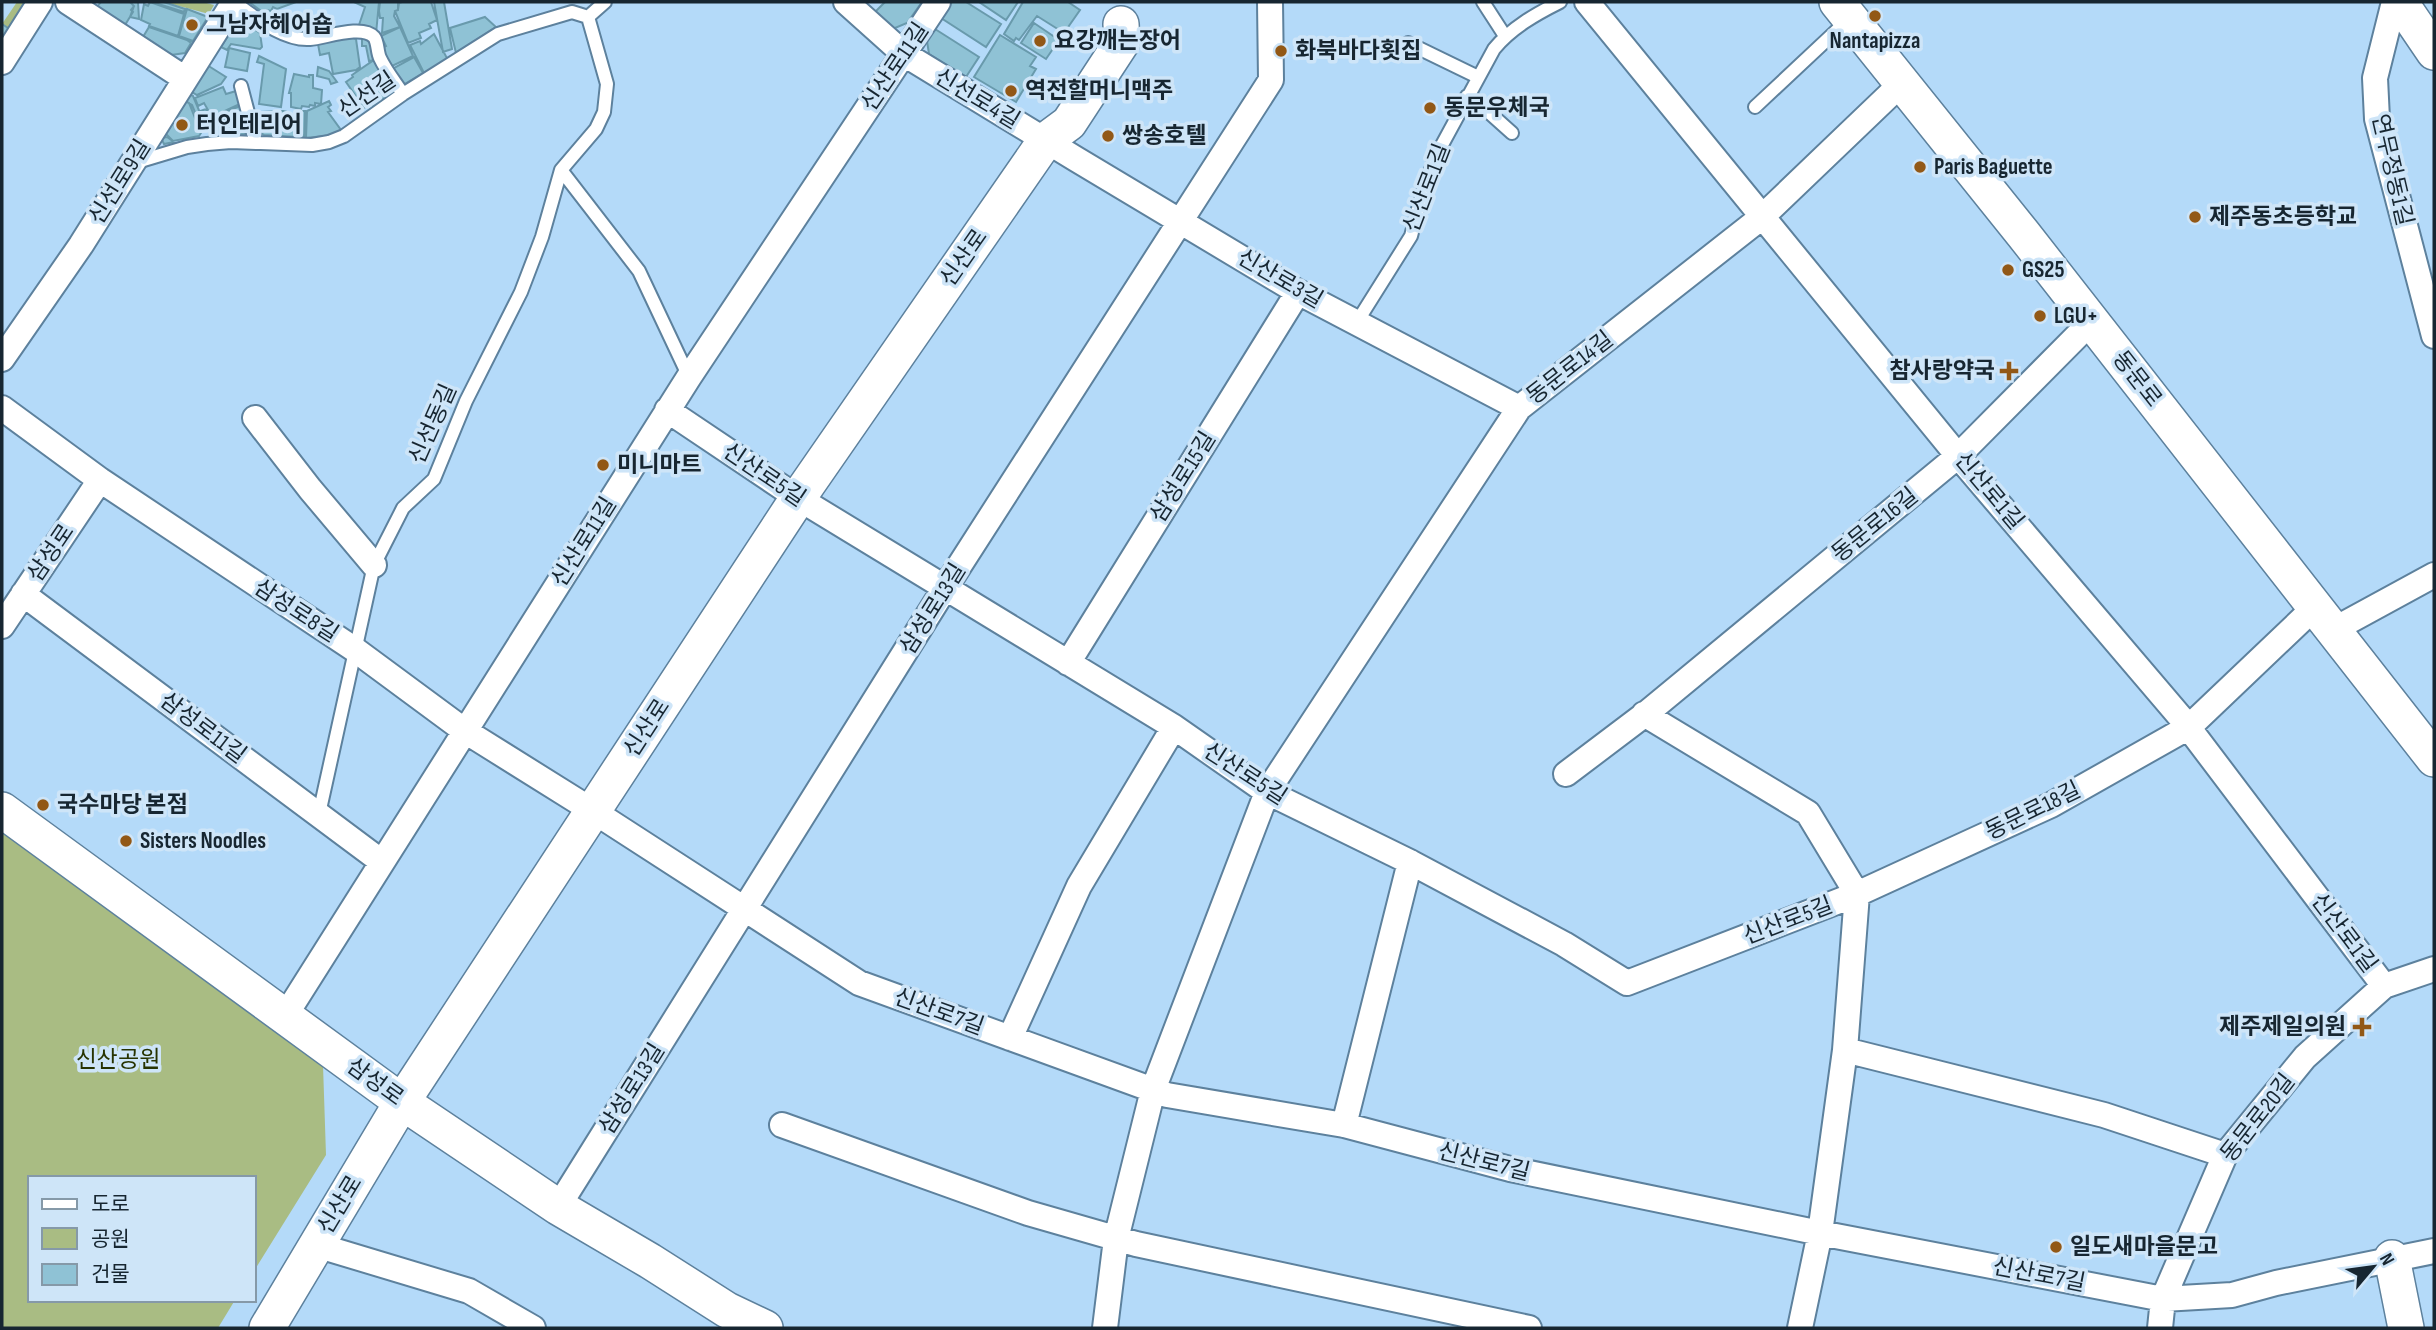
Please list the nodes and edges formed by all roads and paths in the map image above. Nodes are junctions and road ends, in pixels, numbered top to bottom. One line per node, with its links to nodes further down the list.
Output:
1 (40, 2): 22 (street)
2 (68, 2): 24 (street)
3 (234, 2): 24 (street, 신선로9길); 27 (lane)
4 (561, 2): 15 (lane)
5 (606, 2): 17 (lane)
6 (846, 2): 21 (street, 신선로4길)
7 (938, 2): 21 (street, 신산로11길)
8 (1270, 2): 36 (street, 삼성로13길)
9 (1483, 2): 18 (lane)
10 (1560, 2): 18 (lane, 신산로1길)
11 (1587, 2): 35 (street, 신산로1길)
12 (2394, 2): 40 (street, 연무정동1길)
13 (2400, 2): 20 (main road)
14 (1844, 10): 25 (main road, 동문로); 29 (lane)
15 (572, 12): 17 (lane); 27 (lane, 신선길)
16 (1128, 13): 31 (main road, 신산로)
17 (588, 17): 34 (lane, 신선동길)
18 (1505, 36): 23 (lane, 신산로1길)
19 (1408, 43): 23 (lane)
20 (2434, 52)
21 (904, 54): 31 (street, 신선로4길); 42 (street, 신산로11길)
22 (2, 62)
23 (1478, 77): 28 (lane, 신산로1길)
24 (184, 78): 33 (street, 신선로9길)
25 (1903, 82): 35 (street, 동문로14길); 38 (main road, 동문로)
26 (241, 86): 32 (lane)
27 (404, 94): 32 (lane, 신선길)
28 (1467, 96): 30 (lane); 39 (lane, 신산로1길)
29 (1755, 107)
30 (1512, 133)
31 (1046, 140): 36 (street, 신산로3길); 49 (main road, 신산로)
32 (256, 143): 33 (lane, 신선길)
33 (131, 164): 41 (street, 신선로9길)
34 (561, 170): 42 (lane); 50 (lane, 신선동길)
35 (1762, 217): 44 (street, 동문로14길); 47 (street, 신산로1길)
36 (1182, 221): 37 (street, 신산로3길); 52 (street, 삼성로13길)
37 (1298, 292): 39 (street, 신산로3길); 57 (street, 삼성로15길)
38 (2092, 321): 47 (street, 동문로16길); 54 (main road, 동문로)
39 (1357, 322): 44 (street, 신산로3길)
40 (2434, 336)
41 (2, 359)
42 (689, 377): 45 (street, 신산로11길)
43 (2, 408): 48 (street, 삼성로8길)
44 (1519, 408): 64 (street, 동문로14길)
45 (667, 410): 49 (street, 신산로5길); 61 (street, 신산로11길)
46 (255, 418): 50 (street)
47 (1958, 456): 58 (street, 동문로16길); 60 (street, 신산로1길)
48 (100, 481): 53 (street, 삼성로); 56 (street, 삼성로8길)
49 (798, 498): 52 (street, 신산로5길); 66 (main road, 신산로)
50 (374, 565): 56 (lane, 신선동길)
51 (2434, 575): 54 (street, 동문로18길)
52 (945, 588): 57 (street, 신산로5길); 71 (street, 삼성로13길)
53 (23, 594): 55 (street, 삼성로); 67 (street, 삼성로11길)
54 (2324, 619): 60 (street, 동문로18길); 62 (main road, 동문로)
55 (2, 626)
56 (354, 649): 61 (street, 삼성로8길); 67 (lane, 신선동길)
57 (1068, 663): 59 (street, 신산로5길)
58 (1644, 715): 63 (street, 동문로16길); 70 (street)
59 (1174, 727): 64 (street, 신산로5길); 75 (street)
60 (2189, 727): 70 (street, 동문로18길); 73 (street, 신산로1길)
61 (465, 731): 66 (street, 삼성로8길); 68 (street, 신산로11길)
62 (2434, 759)
63 (1566, 774)
64 (1267, 792): 69 (street, 신산로5길); 77 (street, 동문로14길)
65 (2, 810): 74 (main road, 삼성로)
66 (593, 811): 71 (street, 신산로7길); 78 (main road, 신산로)
67 (319, 814): 68 (street, 삼성로11길)
68 (382, 862): 74 (street, 신산로11길)
69 (1410, 862): 70 (street, 신산로5길); 80 (street)
70 (1857, 894): 76 (street)
71 (744, 909): 75 (street, 신산로7길); 82 (street, 삼성로13길)
72 (2434, 969): 73 (street, 동문로20길)
73 (2384, 986): 81 (street, 동문로20길)
74 (285, 1016): 78 (main road, 삼성로)
75 (1010, 1038): 77 (street, 신산로7길)
76 (1845, 1050): 81 (street); 83 (street)
77 (1153, 1090): 80 (street, 신산로7길); 84 (street, 동문로14길)
78 (402, 1102): 82 (main road, 삼성로); 85 (main road, 신산로)
79 (782, 1125): 84 (street)
80 (1344, 1125): 83 (street, 신산로7길)
81 (2225, 1155): 88 (street, 동문로20길)
82 (558, 1207): 89 (main road, 삼성로)
83 (1820, 1233): 88 (street, 신산로7길); 95 (street)
84 (1116, 1239): 93 (street, 동문로14길); 94 (street)
85 (316, 1245): 90 (main road, 신산로); 91 (street)
86 (2434, 1251): 87 (street, 신산로7길)
87 (2392, 1258): 88 (street, 신산로7길); 97 (main road)
88 (2164, 1299): 96 (street, 동문로20길)
89 (722, 1319): 92 (main road, 삼성로)
90 (272, 1326)
91 (533, 1328)
92 (765, 1328)
93 (1105, 1328)
94 (1529, 1328)
95 (1800, 1328)
96 (2160, 1328)
97 (2406, 1328)

